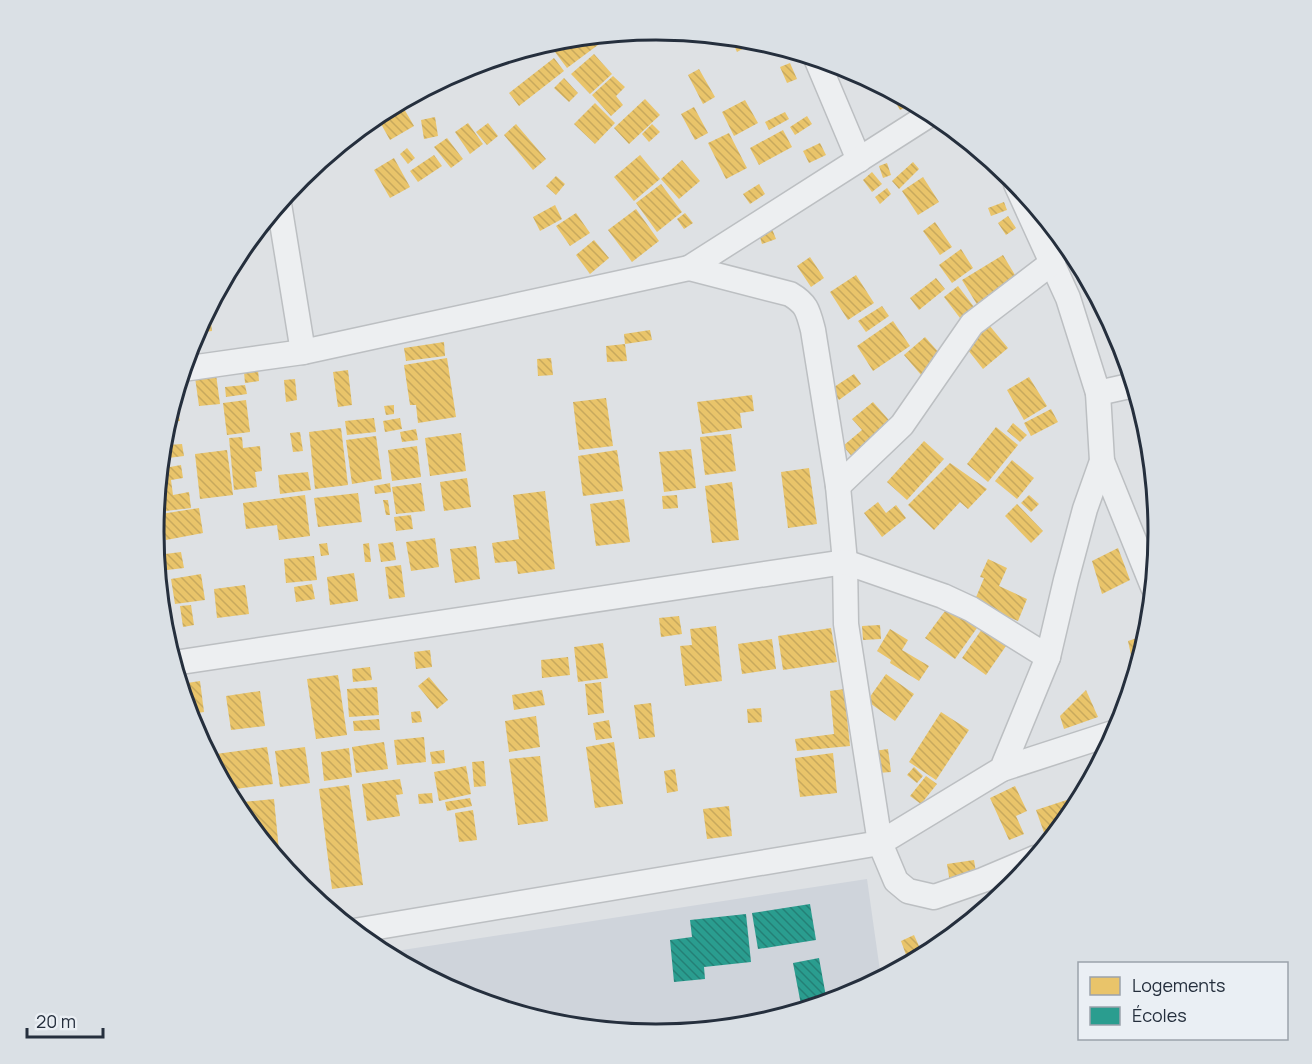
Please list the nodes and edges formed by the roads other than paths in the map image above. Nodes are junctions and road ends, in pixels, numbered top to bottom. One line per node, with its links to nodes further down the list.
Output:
1 (821, 70): 3 (street)
2 (923, 119): 3 (street)
3 (859, 160): 7 (street)
4 (1029, 212): 6 (street)
5 (281, 215): 8 (street)
6 (1053, 262): 11 (street); 13 (street)
7 (689, 268): 8 (street); 13 (street)
8 (303, 352): 9 (street)
9 (193, 368)
10 (1125, 387): 11 (street)
11 (1098, 393): 12 (street)
12 (1102, 461): 15 (street); 16 (street)
13 (838, 486): 14 (street)
14 (845, 561): 16 (street); 17 (street); 20 (street)
15 (1146, 569)
16 (1048, 657): 19 (street)
17 (182, 662)
18 (1103, 736): 19 (street)
19 (1002, 769): 20 (street)
20 (880, 843): 21 (street); 22 (street)
21 (1017, 865)
22 (366, 929)

